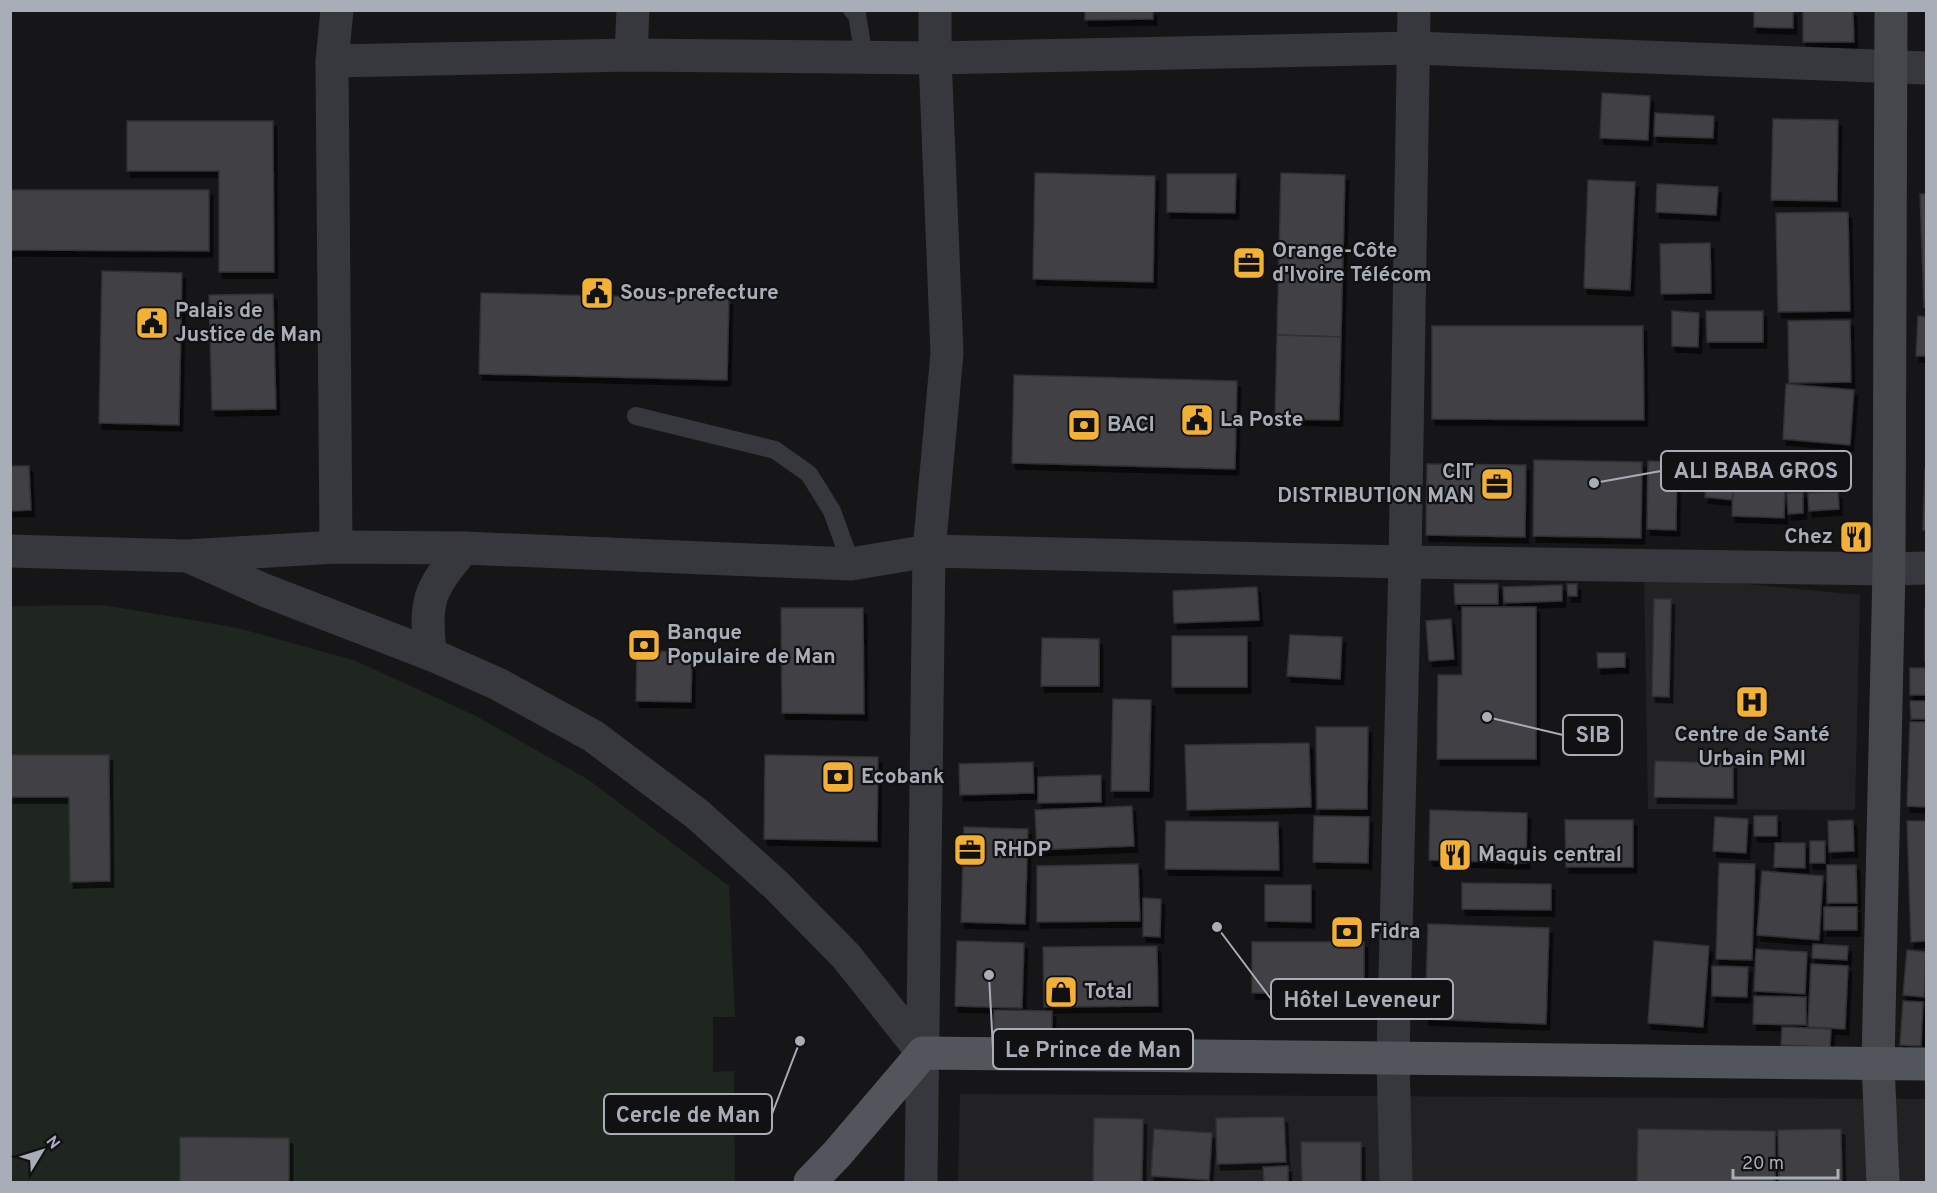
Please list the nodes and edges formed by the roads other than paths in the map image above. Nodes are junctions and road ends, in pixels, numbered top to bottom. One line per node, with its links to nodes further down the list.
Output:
1 (337, 10): 11 (street)
2 (633, 10): 8 (street)
3 (852, 10): 9 (lane)
4 (935, 10): 10 (street)
5 (1414, 10): 7 (street)
6 (1891, 10): 12 (main road)
7 (1414, 48): 10 (street); 12 (street); 20 (street)
8 (631, 55): 9 (street); 11 (street)
9 (864, 58): 10 (street)
10 (935, 58): 18 (street)
11 (332, 61): 15 (street)
12 (1891, 67): 13 (street); 23 (main road)
13 (1926, 68)
14 (636, 416): 21 (lane)
15 (336, 547): 16 (street); 19 (street)
16 (464, 548): 21 (street); 24 (street)
17 (10, 551): 19 (street)
18 (929, 551): 20 (street); 21 (street); 25 (street)
19 (187, 556): 24 (street)
20 (1405, 562): 23 (street); 26 (street)
21 (851, 564)
22 (1926, 568): 23 (street)
23 (1889, 569): 27 (main road)
24 (430, 654): 25 (street)
25 (923, 1053): 26 (main road); 29 (main road); 30 (street)
26 (1393, 1058): 27 (main road); 31 (street)
27 (1878, 1064): 28 (main road); 32 (main road)
28 (1926, 1064)
29 (810, 1182)
30 (921, 1182)
31 (1396, 1182)
32 (1883, 1182)

